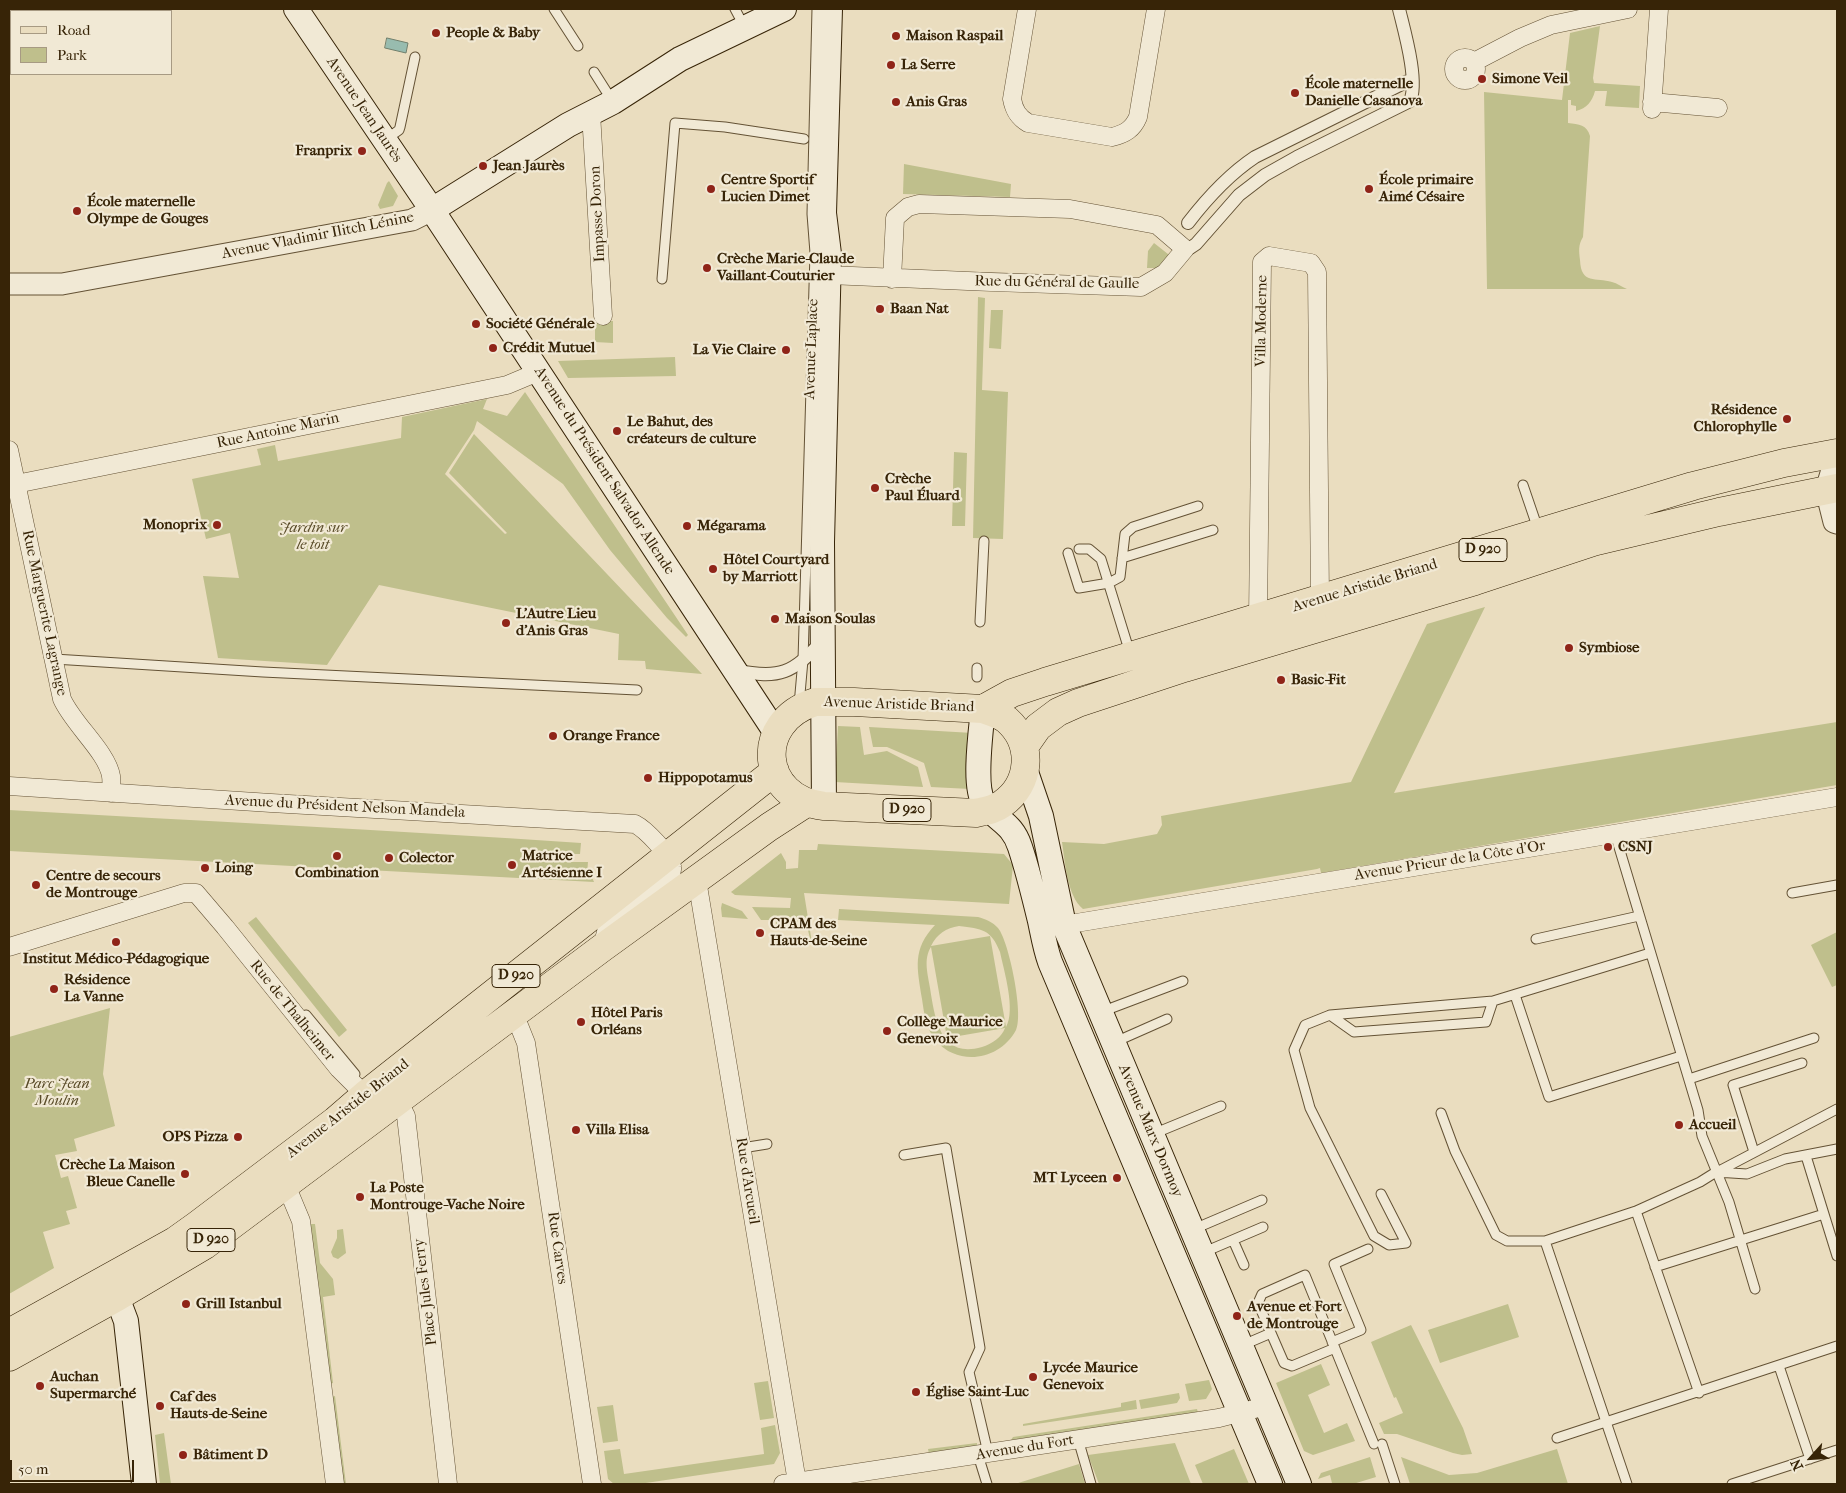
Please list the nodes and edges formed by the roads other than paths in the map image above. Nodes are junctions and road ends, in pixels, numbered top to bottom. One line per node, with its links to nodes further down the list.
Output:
1 (296, 9): 21 (main road, Avenue Jean Jaurès)
2 (554, 9): 12 (lane)
3 (784, 9): 11 (main road, Avenue Vladimir Ilitch Lénine)
4 (817, 9): 51 (lane, Avenue Laplace)
5 (830, 9): 25 (main road, Avenue Laplace)
6 (1027, 9): 7 (street)
7 (1156, 9)
8 (1399, 9): 16 (street)
9 (1628, 9): 14 (street)
10 (1660, 9): 18 (street)
11 (740, 18): 17 (main road, Avenue Vladimir Ilitch Lénine)
12 (578, 46)
13 (414, 57): 21 (lane)
14 (1474, 62)
15 (594, 72): 17 (lane)
16 (1412, 79): 23 (street); 24 (street, Rue du Général de Gaulle)
17 (612, 102): 19 (main road, Avenue Vladimir Ilitch Lénine)
18 (1718, 108)
19 (592, 113): 22 (main road, Avenue Vladimir Ilitch Lénine); 29 (street, Impasse Doron)
20 (804, 139): 26 (lane)
21 (385, 140): 22 (main road, Avenue Jean Jaurès)
22 (432, 210): 28 (street, Avenue Vladimir Ilitch Lénine); 30 (main road, Avenue du Président Salvador Allende)
23 (1188, 223)
24 (1185, 249): 27 (street, Rue du Général de Gaulle); 27 (street)
25 (829, 275): 27 (street, Rue du Général de Gaulle); 48 (main road, Avenue Laplace)
26 (662, 278)
27 (892, 279)
28 (9, 284)
29 (604, 316)
30 (538, 372): 34 (street, Rue Antoine Marin); 52 (main road, Avenue du Président Salvador Allende)
31 (9, 450): 34 (street, Rue Marguerite Lagrange)
32 (1837, 453): 35 (street); 39 (main road, Avenue Aristide Briand / D 920)
33 (1523, 484): 39 (lane)
34 (12, 486): 50 (street, Rue Marguerite Lagrange)
35 (1832, 489): 37 (street); 57 (main road, Avenue Aristide Briand / D 920)
36 (1198, 506): 43 (lane)
37 (1836, 522)
38 (1213, 530): 43 (lane)
39 (1539, 533): 45 (main road, Avenue Aristide Briand / D 920)
40 (984, 540): 47 (lane)
41 (1079, 549): 44 (lane)
42 (1068, 554): 44 (lane)
43 (1122, 558): 44 (lane)
44 (1109, 583): 49 (lane)
45 (1320, 600): 46 (main road, Avenue Aristide Briand / D 920); 46 (street, Villa Moderne)
46 (1258, 619): 49 (main road, Avenue Aristide Briand / D 920)
47 (980, 622)
48 (823, 640): 51 (street); 54 (main road, Avenue Laplace)
49 (1131, 657): 55 (main road, Avenue Aristide Briand / D 920)
50 (54, 659): 53 (lane); 60 (street, Rue Marguerite Lagrange)
51 (803, 660): 52 (street); 54 (lane, Avenue Laplace)
52 (735, 670): 56 (main road, Avenue du Président Salvador Allende)
53 (637, 690)
54 (811, 705): 55 (main road, Avenue Aristide Briand); 56 (main road); 62 (main road)
55 (983, 708): 57 (main road, Avenue Aristide Briand); 63 (main road)
56 (776, 733): 58 (main road)
57 (1025, 758): 63 (main road, Avenue Aristide Briand / D 920); 70 (main road, Avenue Marx Dormoy)
58 (775, 771): 62 (main road); 65 (main road, Avenue Aristide Briand / D 920)
59 (9, 786): 60 (street, Avenue du Président Nelson Mandela)
60 (111, 792): 65 (street, Avenue du Président Nelson Mandela)
61 (1837, 797): 64 (street, Avenue Prieur de la Côte d'Or)
62 (815, 804): 63 (main road, Avenue Aristide Briand / D 920); 66 (main road, Avenue Aristide Briand / D 920)
63 (990, 810): 70 (main road, Avenue Marx Dormoy)
64 (1615, 834): 69 (lane); 70 (street, Avenue Prieur de la Côte d'Or)
65 (668, 857): 73 (street); 87 (main road, Avenue Aristide Briand / D 920)
66 (697, 880): 73 (main road, Avenue Aristide Briand / D 920); 94 (street, Rue d'Arcueil)
67 (1837, 885): 68 (lane)
68 (1792, 893)
69 (1639, 916): 71 (lane); 74 (lane)
70 (1053, 928): 78 (main road, Avenue Marx Dormoy); 126 (main road, Avenue Marx Dormoy)
71 (1536, 939)
72 (10, 944): 87 (street, Rue de Thalheimer); 87 (lane)
73 (602, 948): 79 (main road, Avenue Aristide Briand / D 920)
74 (1650, 953): 76 (lane); 84 (lane)
75 (1183, 981): 78 (lane)
76 (1515, 995): 77 (lane); 84 (lane)
77 (1493, 1001): 80 (lane); 80 (lane)
78 (1100, 1012): 83 (main road, Avenue Marx Dormoy)
79 (514, 1013): 88 (main road, Avenue Aristide Briand / D 920); 137 (street, Rue Carves)
80 (1330, 1015): 101 (lane)
81 (1168, 1019): 83 (lane)
82 (1814, 1038): 86 (lane)
83 (1113, 1042): 92 (main road, Avenue Marx Dormoy)
84 (1681, 1056): 86 (lane)
85 (1802, 1063): 96 (lane)
86 (1689, 1079): 99 (lane)
87 (367, 1094): 88 (street); 117 (main road, Avenue Aristide Briand / D 920)
88 (398, 1101): 100 (main road, Avenue Aristide Briand / D 920); 136 (street, Place Jules Ferry)
89 (1221, 1106): 92 (lane)
90 (1837, 1109): 96 (lane)
91 (1442, 1113): 109 (lane)
92 (1151, 1135): 106 (main road, Avenue Marx Dormoy)
93 (767, 1144): 94 (lane)
94 (742, 1148): 133 (street, Rue d'Arcueil)
95 (1837, 1149): 98 (lane)
96 (1754, 1152): 99 (lane)
97 (904, 1155): 131 (lane)
98 (1806, 1156): 99 (lane); 104 (lane)
99 (1716, 1172): 103 (lane); 108 (lane)
100 (286, 1185): 116 (main road, Avenue Aristide Briand / D 920); 135 (street)
101 (1381, 1194)
102 (1262, 1200): 106 (lane)
103 (1636, 1211): 109 (lane); 114 (lane)
104 (1824, 1214): 108 (lane); 112 (lane)
105 (1263, 1227): 107 (lane)
106 (1191, 1230): 111 (main road, Avenue Marx Dormoy)
107 (1233, 1240): 111 (lane); 113 (lane)
108 (1740, 1240): 114 (lane); 115 (lane)
109 (1545, 1241): 127 (lane)
110 (1368, 1249): 119 (lane)
111 (1201, 1253): 120 (main road, Avenue Marx Dormoy)
112 (1837, 1256)
113 (1244, 1265)
114 (1655, 1267): 124 (lane)
115 (1755, 1289)
116 (117, 1297): 122 (main road, Avenue Aristide Briand / D 920); 134 (main road)
117 (9, 1333)
118 (1271, 1333): 119 (lane); 119 (lane); 120 (lane)
119 (1334, 1345): 142 (lane)
120 (1241, 1346): 125 (main road, Avenue Marx Dormoy)
121 (1837, 1346): 123 (lane)
122 (9, 1357)
123 (1778, 1366): 124 (lane); 132 (lane)
124 (1699, 1392): 127 (lane)
125 (1266, 1406): 126 (street, Avenue du Fort); 141 (main road, Avenue Marx Dormoy)
126 (1240, 1413): 129 (street, Avenue du Fort); 140 (main road, Avenue Marx Dormoy)
127 (1606, 1423): 128 (lane); 143 (lane)
128 (1558, 1438)
129 (1078, 1440): 131 (street, Avenue du Fort); 139 (lane)
130 (1837, 1450): 132 (lane)
131 (983, 1454): 133 (street, Avenue du Fort); 138 (lane)
132 (1810, 1459): 144 (lane)
133 (790, 1483)
134 (144, 1484)
135 (335, 1484)
136 (448, 1484)
137 (592, 1484)
138 (988, 1484)
139 (1091, 1484)
140 (1270, 1484)
141 (1299, 1484)
142 (1395, 1484)
143 (1626, 1484)
144 (1732, 1484)

